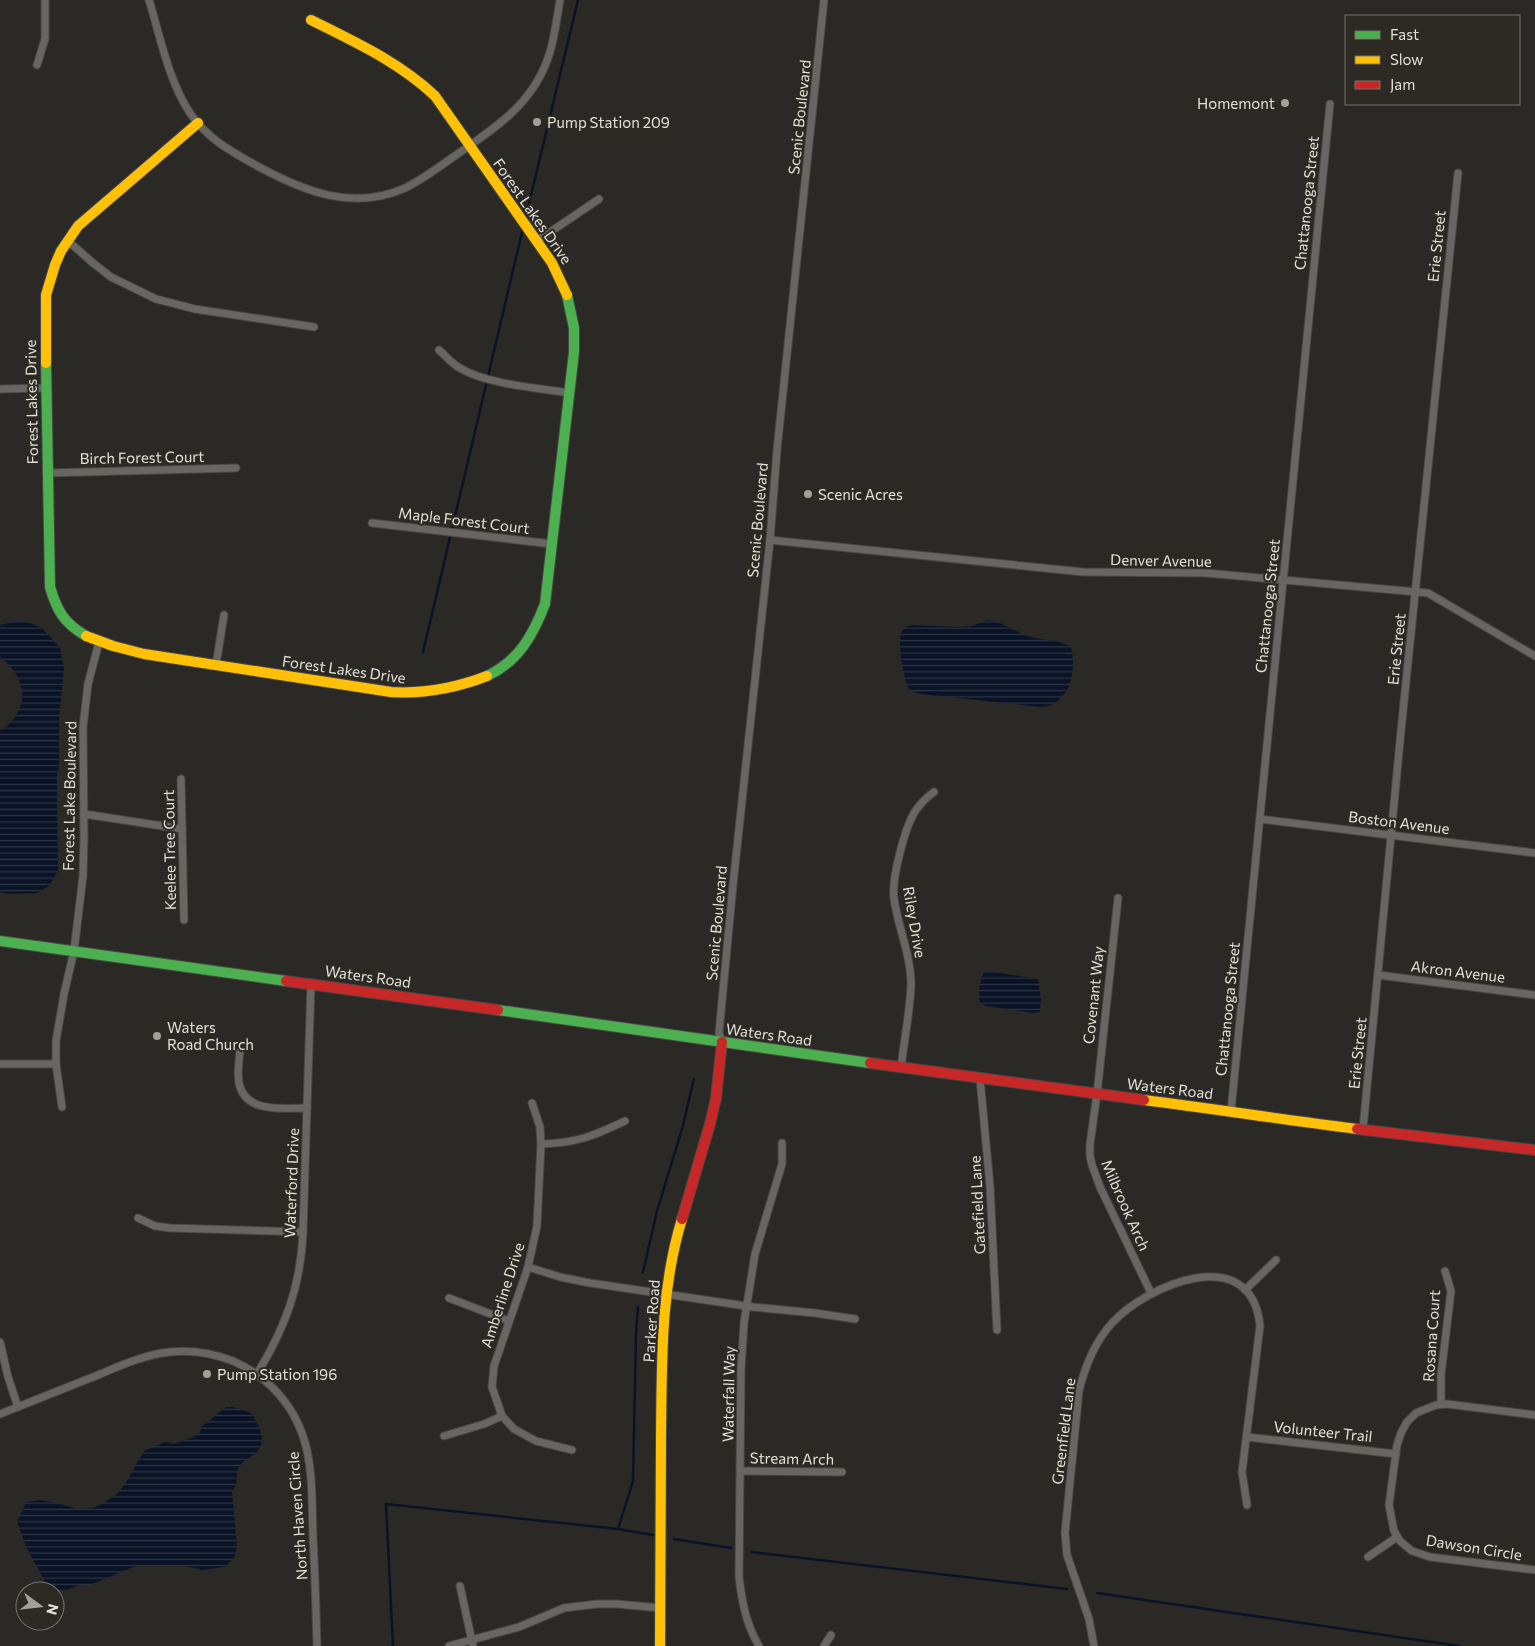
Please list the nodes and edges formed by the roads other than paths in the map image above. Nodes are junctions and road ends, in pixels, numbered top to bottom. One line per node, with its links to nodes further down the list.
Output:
1 (45, 0): 6 (street)
2 (148, 0): 8 (street)
3 (560, 0): 9 (street)
4 (824, 0): 22 (street, Scenic Boulevard)
5 (311, 20): 9 (street, Forest Lakes Drive)
6 (37, 65)
7 (1330, 104): 24 (street, Chattanooga Street)
8 (198, 123): 9 (street); 12 (street, Forest Lakes Drive)
9 (470, 146): 13 (street, Forest Lakes Drive)
10 (1458, 173): 25 (street, Erie Street)
11 (599, 199): 13 (street)
12 (68, 240): 14 (street); 16 (street, Forest Lakes Drive)
13 (537, 241): 18 (street, Forest Lakes Drive)
14 (314, 327)
15 (439, 350): 18 (street)
16 (46, 388): 17 (street); 20 (street, Forest Lakes Drive)
17 (0, 389)
18 (569, 393): 23 (street, Forest Lakes Drive)
19 (236, 468): 20 (street, Birch Forest Court)
20 (48, 473): 27 (street, Forest Lakes Drive)
21 (372, 523): 23 (street, Maple Forest Court)
22 (770, 540): 24 (street, Denver Avenue); 44 (street, Scenic Boulevard)
23 (552, 544): 29 (street, Forest Lakes Drive)
24 (1283, 581): 25 (street, Denver Avenue); 33 (street, Chattanooga Street)
25 (1415, 592): 28 (street, Denver Avenue); 35 (street, Erie Street)
26 (224, 615): 29 (street)
27 (99, 642): 29 (street, Forest Lakes Drive); 32 (street, Forest Lake Boulevard)
28 (1535, 656)
29 (216, 665)
30 (181, 779): 34 (street, Keelee Tree Court)
31 (934, 792): 48 (street, Riley Drive)
32 (84, 814): 34 (street); 40 (street, Forest Lake Boulevard)
33 (1260, 819): 35 (street, Boston Avenue); 54 (street, Chattanooga Street)
34 (182, 830): 38 (street, Keelee Tree Court)
35 (1392, 835): 36 (street, Boston Avenue); 41 (street, Erie Street)
36 (1535, 853)
37 (1118, 898): 50 (street, Covenant Way)
38 (184, 920)
39 (0, 941): 40 (street, Waters Road)
40 (74, 951): 42 (street, Waters Road); 47 (street, Forest Lake Boulevard)
41 (1378, 975): 43 (street, Akron Avenue); 56 (street, Erie Street)
42 (311, 983): 44 (street, Waters Road); 53 (street, Waterford Drive)
43 (1535, 995)
44 (722, 1042): 48 (street, Waters Road); 67 (street, Parker Road)
45 (240, 1051): 53 (street)
46 (0, 1064): 47 (street)
47 (56, 1064): 52 (street, Forest Lake Boulevard)
48 (901, 1068): 49 (street, Waters Road)
49 (980, 1080): 50 (street, Waters Road); 72 (street, Gatefield Lane)
50 (1096, 1094): 54 (street, Waters Road); 66 (street, Milbrook Arch)
51 (532, 1103): 58 (street, Amberline Drive)
52 (62, 1107)
53 (307, 1108): 61 (street, Waterford Drive)
54 (1231, 1111): 56 (street, Waters Road)
55 (625, 1121): 58 (street)
56 (1363, 1129): 59 (street, Waters Road)
57 (782, 1143): 69 (street, Waterfall Way)
58 (541, 1144): 63 (street, Amberline Drive)
59 (1535, 1150)
60 (138, 1218): 61 (street)
61 (303, 1232): 74 (street, Waterford Drive)
62 (1276, 1260): 65 (street)
63 (528, 1267): 67 (street); 71 (street, Amberline Drive)
64 (1445, 1272): 75 (street, Rosana Court)
65 (1245, 1290): 66 (street, Greenfield Lane); 81 (street, Greenfield Lane)
66 (1151, 1293): 99 (street, Greenfield Lane)
67 (666, 1294): 69 (street); 91 (street, Parker Road)
68 (449, 1298): 71 (street)
69 (746, 1305): 70 (street); 84 (street, Waterfall Way)
70 (855, 1319)
71 (509, 1321): 79 (street, Amberline Drive)
72 (998, 1330)
73 (0, 1342): 76 (street)
74 (257, 1374): 76 (street, North Haven Circle); 94 (street, North Haven Circle)
75 (1441, 1404): 78 (street); 83 (street)
76 (18, 1407): 77 (street, North Haven Circle)
77 (0, 1414)
78 (1535, 1415)
79 (502, 1416): 80 (street); 82 (street, Amberline Drive)
80 (444, 1436)
81 (1247, 1437): 83 (street, Volunteer Trail); 86 (street, Greenfield Lane)
82 (572, 1450)
83 (1396, 1454): 87 (street)
84 (741, 1471): 85 (street, Stream Arch); 97 (street, Waterfall Way)
85 (842, 1472)
86 (1247, 1505)
87 (1398, 1537): 88 (street); 89 (street, Dawson Circle)
88 (1368, 1557)
89 (1535, 1570)
90 (460, 1586): 93 (street)
91 (660, 1608): 93 (street); 96 (street, Parker Road)
92 (831, 1635): 98 (street)
93 (472, 1643): 95 (street)
94 (317, 1646)
95 (449, 1646)
96 (658, 1646)
97 (759, 1646)
98 (824, 1646)
99 (1094, 1646)

